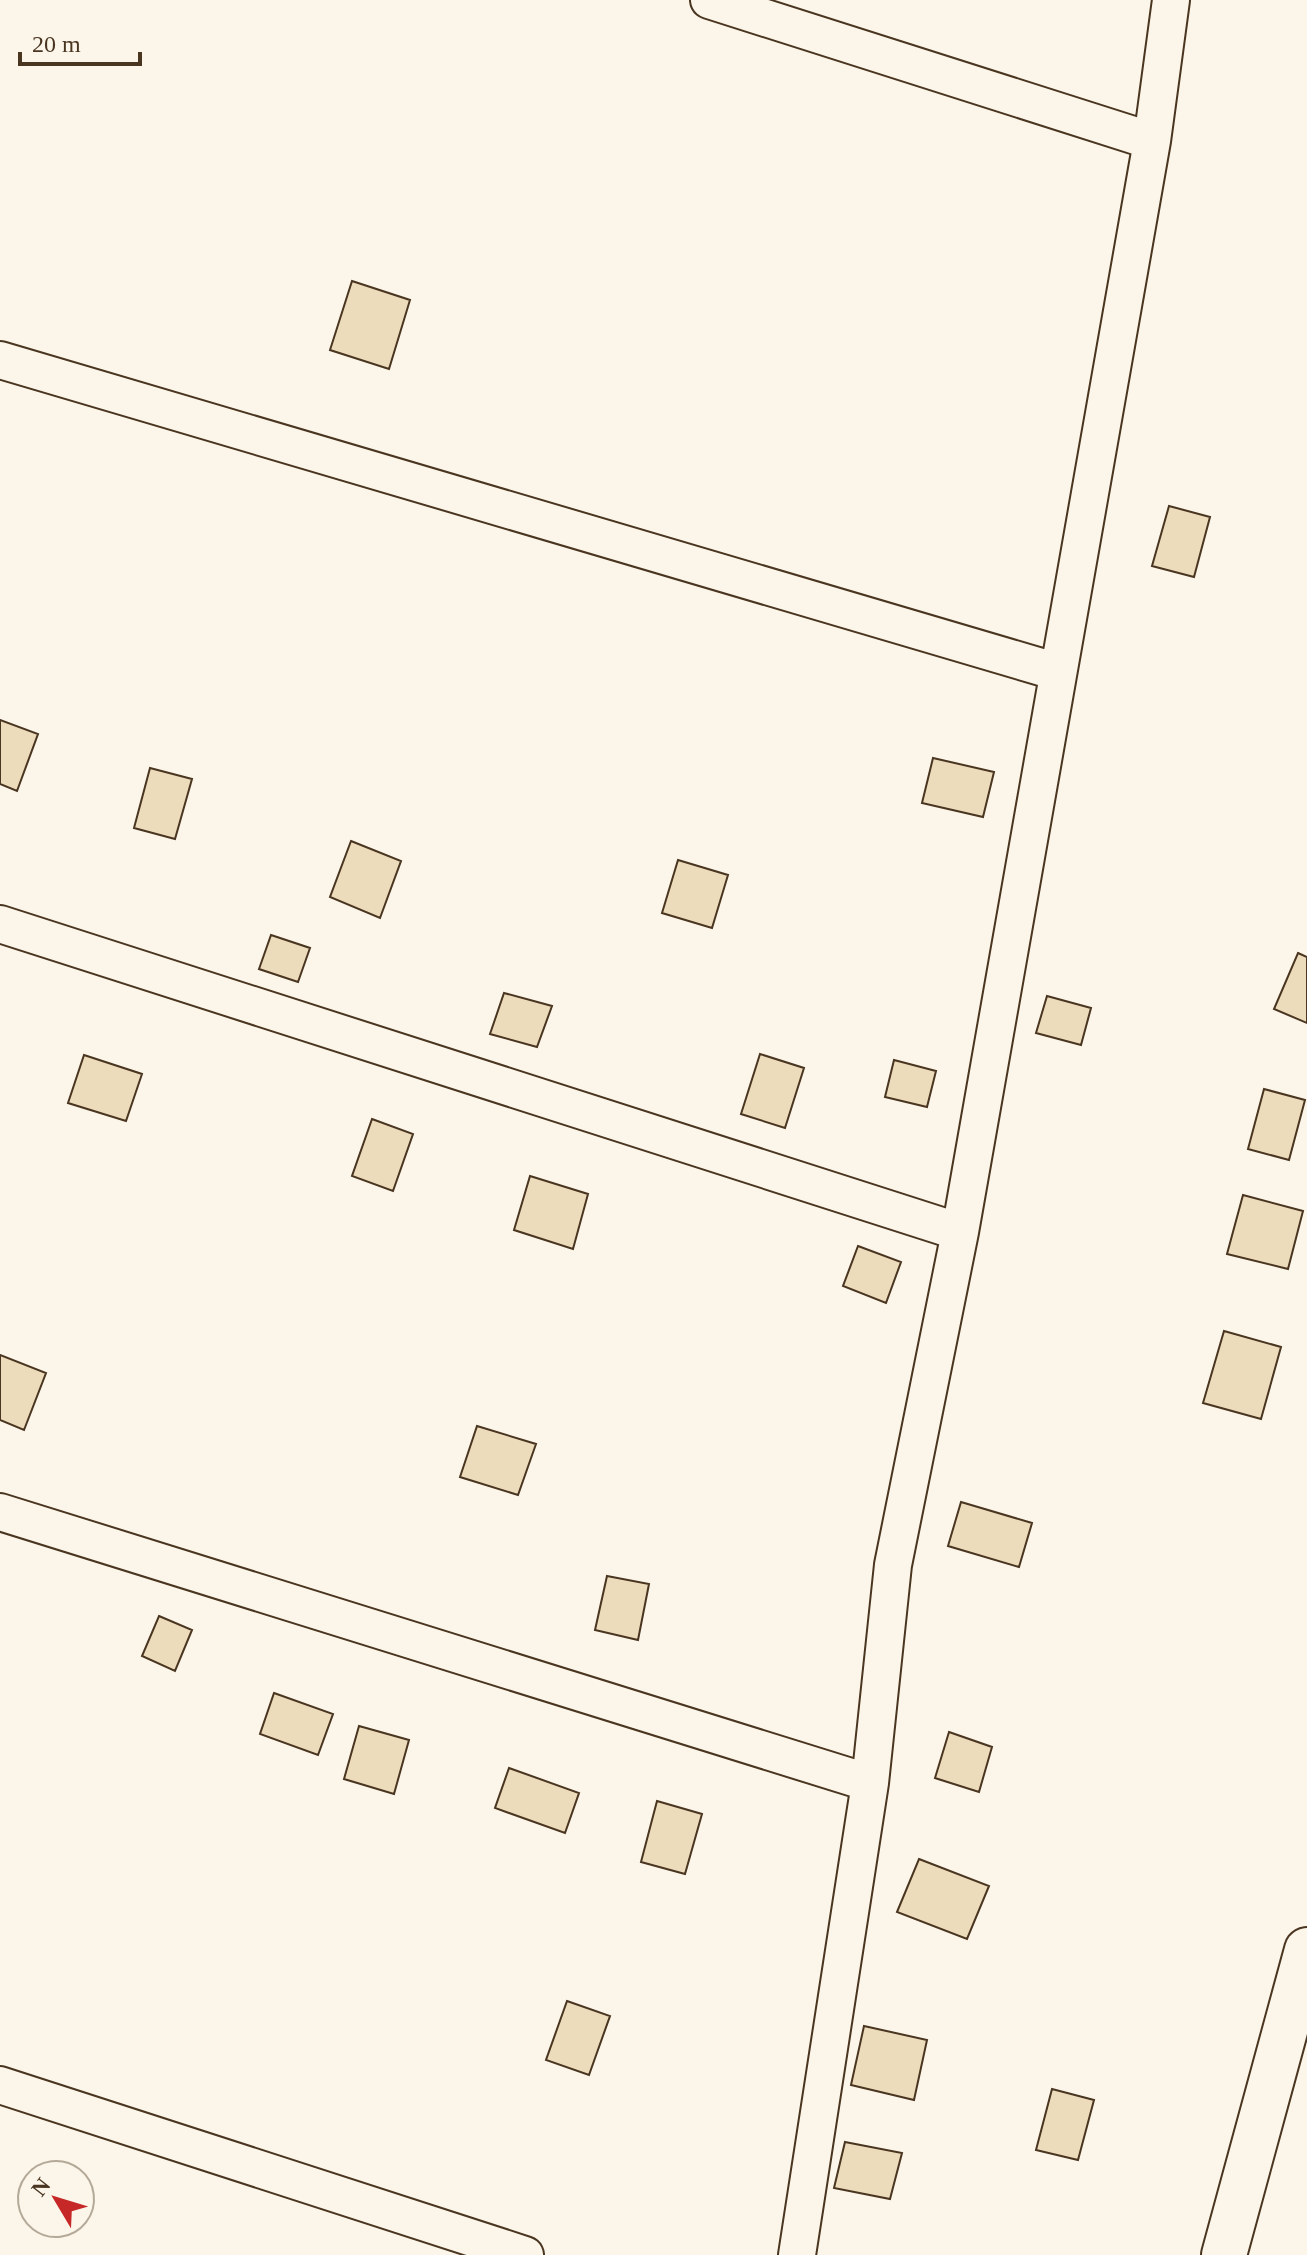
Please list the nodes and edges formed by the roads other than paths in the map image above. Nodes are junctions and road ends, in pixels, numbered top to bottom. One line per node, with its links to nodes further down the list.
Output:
1 (709, 0): 3 (street)
2 (1171, 0): 3 (street)
3 (1152, 141): 5 (street)
4 (0, 360): 5 (street)
5 (1058, 672): 7 (street)
6 (0, 924): 7 (street)
7 (960, 1232): 9 (street)
8 (0, 1512): 9 (street)
9 (870, 1783): 13 (street)
10 (1307, 1950): 14 (main road)
11 (0, 2085): 12 (street)
12 (525, 2255)
13 (797, 2255)
14 (1224, 2255)

